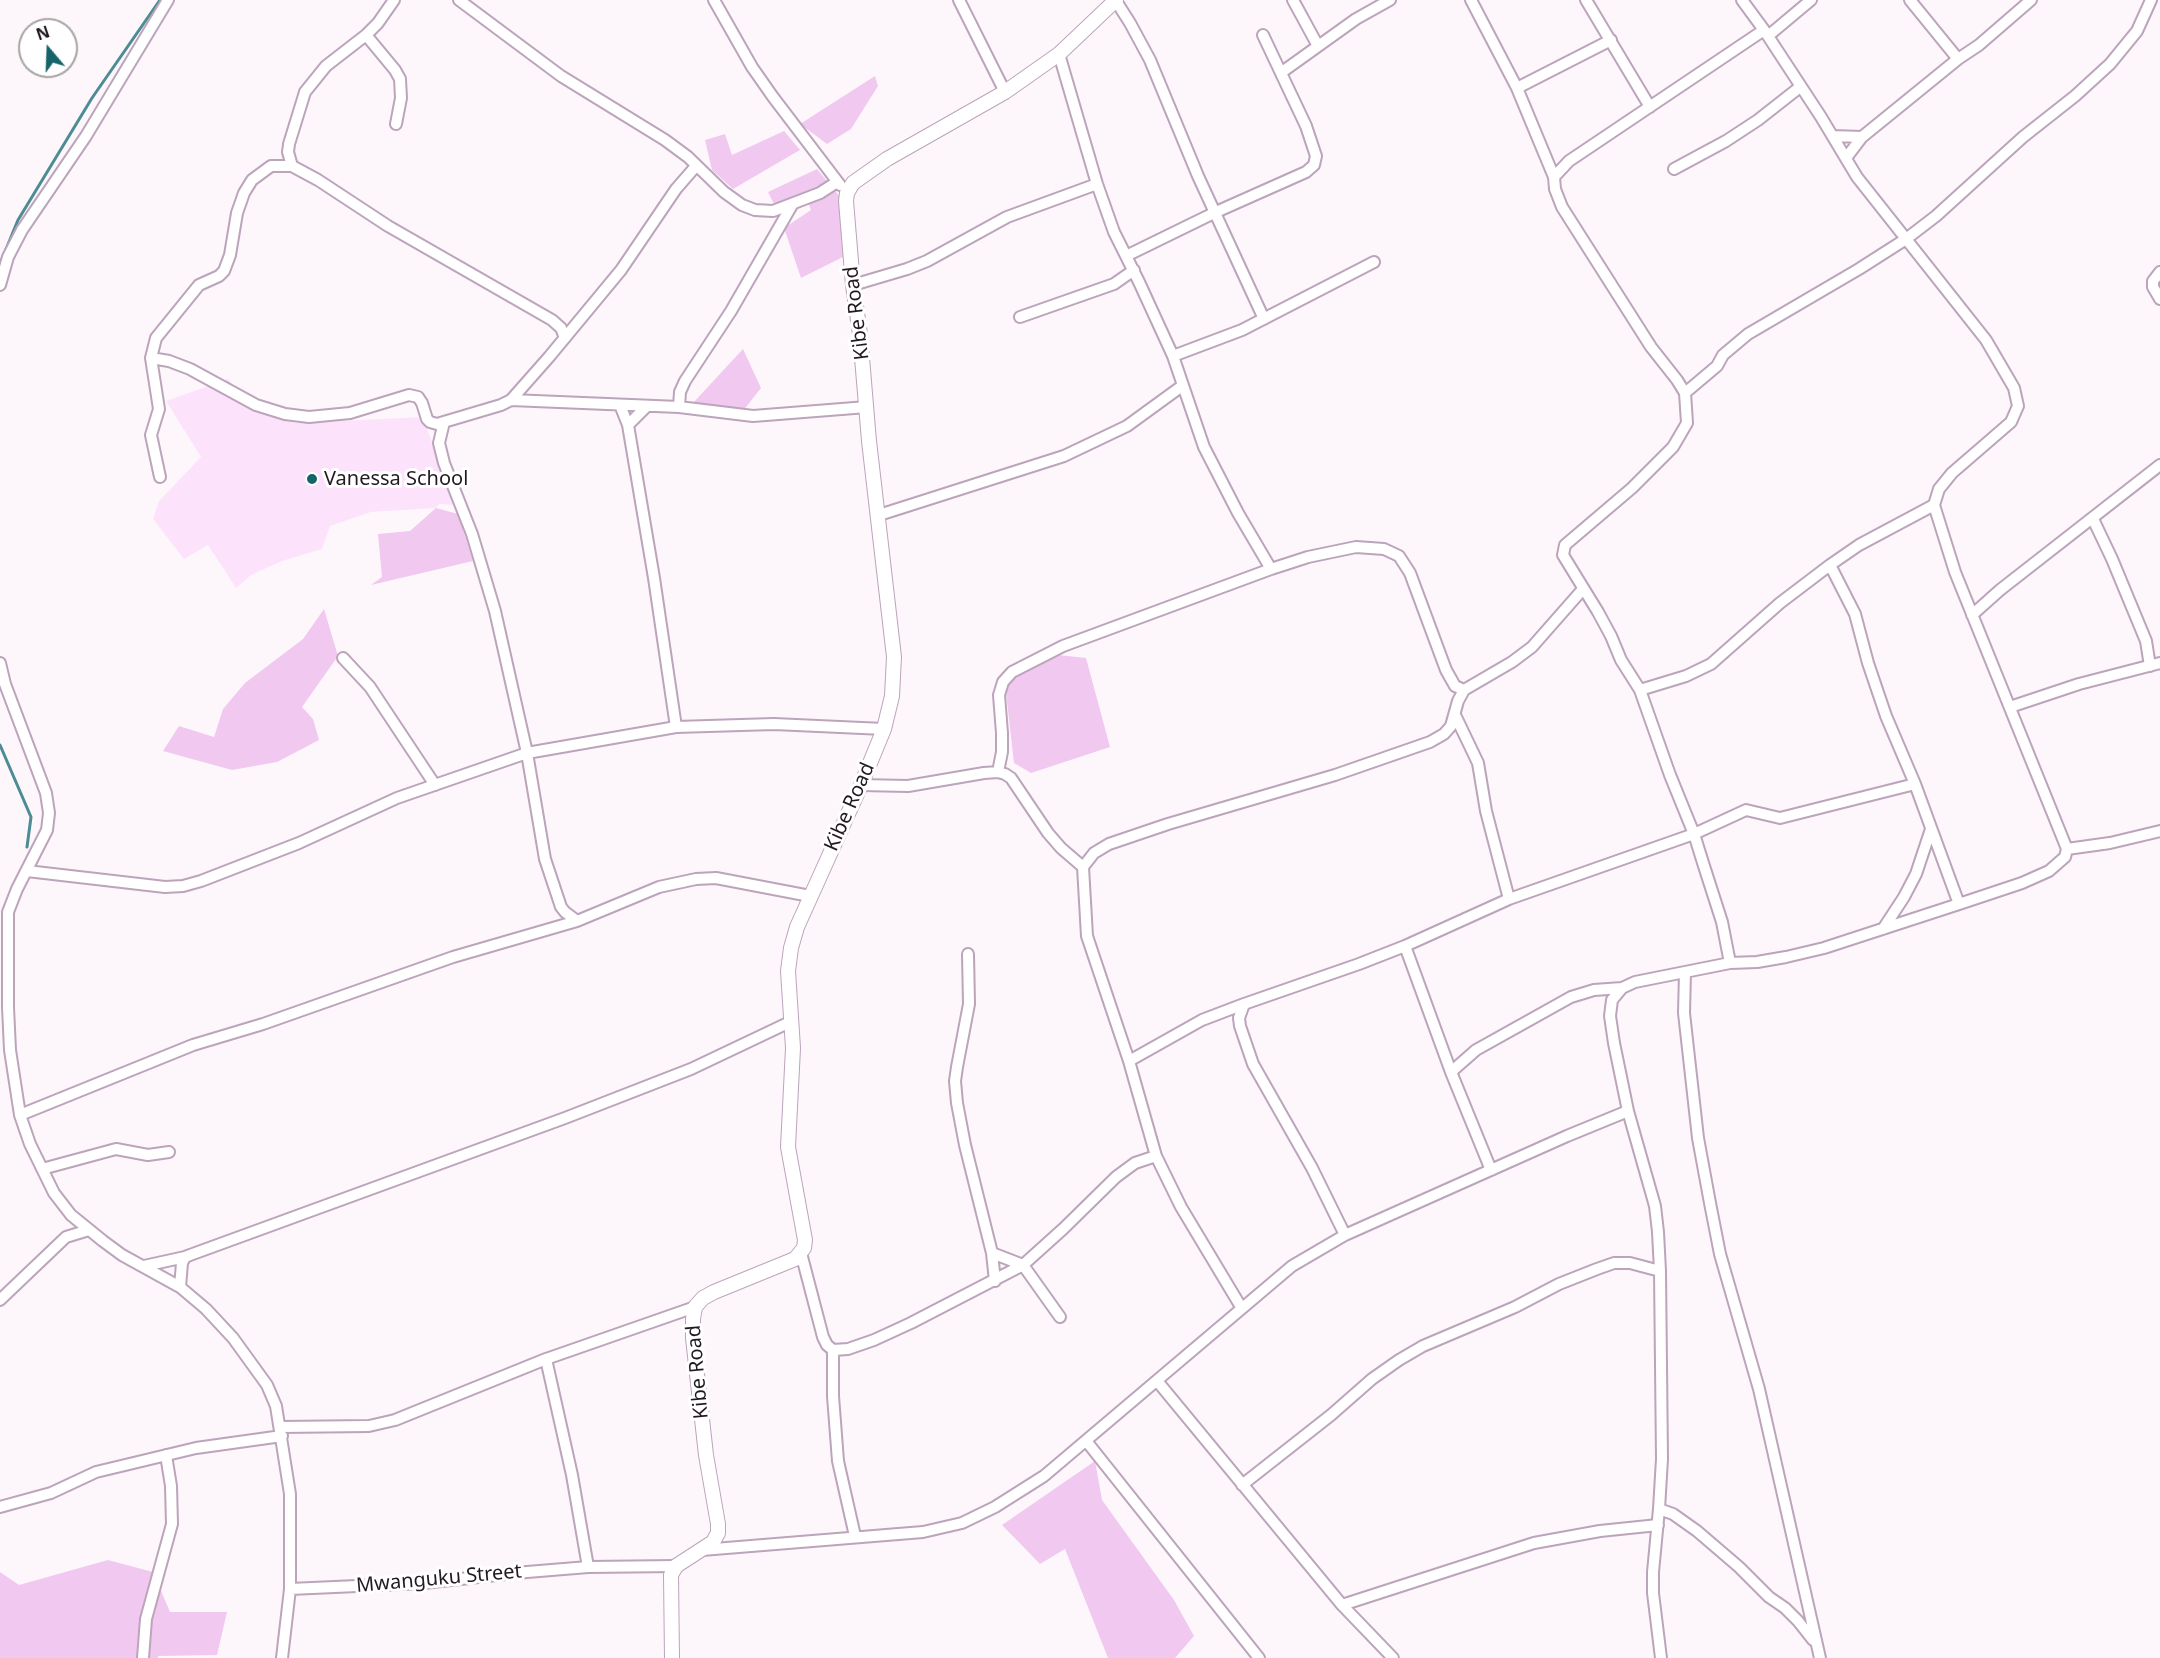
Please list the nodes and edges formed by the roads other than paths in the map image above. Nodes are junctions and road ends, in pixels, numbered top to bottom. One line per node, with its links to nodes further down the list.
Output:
1 (168, 0): 48 (street)
2 (394, 0): 17 (street)
3 (459, 0): 33 (street)
4 (714, 0): 36 (street)
5 (1116, 0): 21 (street); 40 (street)
6 (1293, 0): 20 (street)
7 (1390, 0): 20 (street)
8 (1471, 0): 25 (street)
9 (1586, 0): 19 (street)
10 (1742, 0): 16 (street)
11 (1811, 0): 16 (street)
12 (1910, 0): 22 (street)
13 (2031, 0): 22 (street)
14 (2151, 0): 41 (street)
15 (964, 2): 26 (street)
16 (1766, 33): 24 (street); 27 (street)
17 (366, 35): 28 (street); 32 (street)
18 (1263, 35): 23 (street)
19 (1611, 40): 25 (street); 27 (street)
20 (1318, 46): 23 (street)
21 (1059, 54): 26 (street); 37 (street)
22 (1958, 59): 30 (street)
23 (1282, 72): 40 (street)
24 (1800, 87): 29 (street); 34 (street)
25 (1517, 88): 35 (street)
26 (1005, 92): 38 (street)
27 (1650, 107): 35 (street)
28 (396, 124)
29 (1833, 136): 30 (street); 31 (street)
30 (1862, 136): 31 (street)
31 (1846, 158): 41 (street)
32 (292, 166): 53 (street); 55 (street)
33 (696, 166): 39 (street); 53 (street)
34 (1674, 169)
35 (1554, 177): 58 (street)
36 (837, 182): 38 (street); 39 (street)
37 (1097, 184): 42 (street); 49 (street)
38 (847, 193): 49 (street, Kibe Road)
39 (792, 205): 63 (street)
40 (1216, 212): 42 (street); 52 (street)
41 (1906, 239): 58 (street); 69 (street)
42 (1126, 256): 44 (street)
43 (1374, 262): 52 (street)
44 (1134, 270): 46 (street); 47 (street)
45 (2160, 272): 50 (street)
46 (1139, 282): 47 (street); 54 (street)
47 (1114, 284): 51 (street)
48 (0, 285)
49 (853, 285): 64 (street, Kibe Road)
50 (2160, 299)
51 (1020, 317)
52 (1264, 319): 54 (street)
53 (565, 338): 56 (street)
54 (1173, 356): 57 (street)
55 (151, 358): 65 (street); 68 (street)
56 (529, 379): 59 (street); 60 (street)
57 (1182, 386): 70 (street); 73 (street)
58 (1684, 393): 74 (street)
59 (511, 400): 60 (street); 65 (street)
60 (536, 400): 61 (street)
61 (620, 405): 62 (street); 66 (street)
62 (647, 406): 63 (street); 66 (street)
63 (679, 407): 64 (street)
64 (867, 407): 70 (street, Kibe Road)
65 (444, 422): 85 (street)
66 (628, 426): 83 (street)
67 (2160, 465): 71 (street)
68 (160, 477)
69 (1934, 505): 72 (street); 75 (street)
70 (879, 515): 84 (street, Kibe Road)
71 (2093, 519): 75 (street); 78 (street)
72 (1830, 565): 80 (street); 87 (street)
73 (1271, 569): 79 (street); 86 (street)
74 (1583, 589): 79 (street); 80 (street)
75 (1972, 615): 81 (street)
76 (343, 657): 88 (street)
77 (0, 663): 95 (street)
78 (2155, 664): 81 (street)
79 (1464, 690): 82 (street)
80 (1640, 690): 92 (street)
81 (2010, 707): 93 (street)
82 (1455, 715): 94 (street); 97 (street)
83 (676, 727): 84 (street); 85 (street)
84 (884, 729): 89 (street, Kibe Road)
85 (527, 753): 88 (street); 99 (street)
86 (998, 772): 89 (street); 94 (street)
87 (1915, 784): 90 (street); 92 (street)
88 (435, 785): 95 (street)
89 (861, 785): 96 (street, Kibe Road)
90 (1931, 828): 98 (street); 102 (street)
91 (2160, 831): 93 (street)
92 (1694, 834): 97 (street); 105 (street)
93 (2067, 849): 98 (street)
94 (1083, 867): 110 (street)
95 (27, 871): 113 (street)
96 (810, 896): 100 (street); 109 (street, Kibe Road)
97 (1509, 899): 103 (street)
98 (1959, 904): 102 (street)
99 (561, 907): 100 (street); 101 (street)
100 (577, 921): 101 (street)
101 (553, 928): 113 (street)
102 (1883, 929): 105 (street)
103 (1406, 946): 108 (street); 111 (street)
104 (968, 954): 123 (street)
105 (1730, 963): 106 (street)
106 (1685, 972): 107 (street); 150 (street)
107 (1622, 988): 111 (street); 112 (street)
108 (1244, 1004): 110 (street); 121 (street)
109 (790, 1022): 122 (street, Kibe Road); 124 (street)
110 (1129, 1061): 114 (street)
111 (1451, 1072): 119 (street)
112 (1628, 1111): 119 (street); 127 (street)
113 (20, 1115): 118 (street)
114 (1152, 1139): 116 (street); 117 (street)
115 (169, 1152): 118 (street)
116 (1156, 1156): 117 (street); 132 (street)
117 (1135, 1163): 125 (street)
118 (42, 1169): 120 (street)
119 (1491, 1170): 121 (street)
120 (89, 1230): 126 (street); 130 (street)
121 (1345, 1235): 132 (street)
122 (801, 1253): 131 (street, Kibe Road); 134 (street)
123 (992, 1253): 125 (street); 128 (street)
124 (185, 1257): 126 (street); 129 (street)
125 (1023, 1265): 128 (street); 133 (street)
126 (144, 1266): 129 (street)
127 (1660, 1271): 140 (street); 142 (street)
128 (995, 1281): 134 (street)
129 (180, 1287): 137 (street)
130 (0, 1300)
131 (695, 1307): 135 (street); 145 (street, Kibe Road)
132 (1241, 1307): 136 (street)
133 (1060, 1317)
134 (833, 1350): 144 (street)
135 (546, 1359): 137 (street); 147 (street)
136 (1158, 1382): 138 (street); 140 (street)
137 (281, 1431): 139 (street); 148 (street)
138 (1087, 1442): 144 (street); 154 (street)
139 (166, 1455): 141 (street); 151 (street)
140 (1242, 1485): 149 (street)
141 (0, 1507)
142 (1659, 1509): 143 (street); 150 (street)
143 (1658, 1525): 149 (street); 156 (street)
144 (855, 1536): 145 (street)
145 (702, 1550): 146 (street, Kibe Road)
146 (676, 1566): 147 (street, Mwanguku Street); 153 (street)
147 (588, 1567): 148 (street, Mwanguku Street)
148 (290, 1589): 152 (street)
149 (1342, 1605): 155 (street)
150 (1816, 1644): 157 (street)
151 (143, 1658)
152 (282, 1658)
153 (672, 1658)
154 (1259, 1658)
155 (1393, 1658)
156 (1661, 1658)
157 (1820, 1658)

